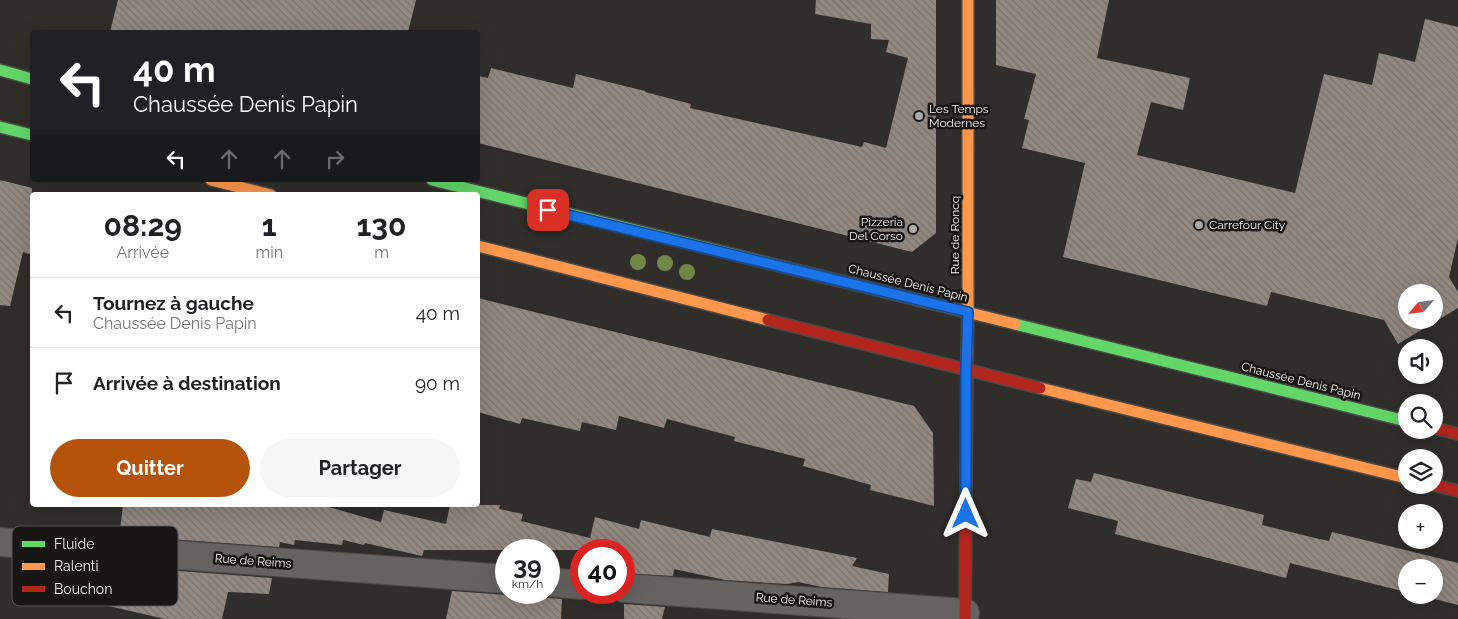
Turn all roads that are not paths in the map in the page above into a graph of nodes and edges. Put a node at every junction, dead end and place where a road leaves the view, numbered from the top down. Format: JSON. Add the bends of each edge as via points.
{"nodes":[{"id":1,"x":968,"y":0,"type":"edge"},
{"id":2,"x":0,"y":70,"type":"edge"},
{"id":3,"x":30,"y":78,"type":"edge"},
{"id":4,"x":0,"y":127,"type":"edge"},
{"id":5,"x":30,"y":134,"type":"edge"},
{"id":6,"x":219,"y":182,"type":"edge"},
{"id":7,"x":440,"y":182,"type":"edge"},
{"id":8,"x":260,"y":192,"type":"edge"},
{"id":9,"x":479,"y":192,"type":"edge"},
{"id":10,"x":480,"y":192,"type":"edge"},
{"id":11,"x":480,"y":247,"type":"edge"},
{"id":12,"x":968,"y":312,"type":"junction"},
{"id":13,"x":966,"y":370,"type":"junction"},
{"id":14,"x":1398,"y":419,"type":"edge"},
{"id":15,"x":1443,"y":430,"type":"edge"},
{"id":16,"x":1458,"y":434,"type":"edge"},
{"id":17,"x":1398,"y":476,"type":"edge"},
{"id":18,"x":1443,"y":486,"type":"edge"},
{"id":19,"x":1458,"y":490,"type":"edge"},
{"id":20,"x":178,"y":555,"type":"edge"},
{"id":21,"x":495,"y":578,"type":"edge"},
{"id":22,"x":635,"y":589,"type":"edge"},
{"id":23,"x":965,"y":616,"type":"edge"}],
"edges":[{"from":1,"to":12,"type":"main road","name":"Rue de Roncq"},
{"from":2,"to":3,"type":"main road"},
{"from":4,"to":5,"type":"main road"},
{"from":6,"to":8,"type":"main road"},
{"from":7,"to":9,"type":"main road","name":"Chaussée Denis Papin"},
{"from":10,"to":12,"type":"main road","name":"Chaussée Denis Papin"},
{"from":11,"to":13,"type":"main road"},
{"from":12,"to":13,"type":"main road","name":"Rue de Roncq"},
{"from":12,"to":14,"type":"main road","name":"Chaussée Denis Papin"},
{"from":13,"to":17,"type":"main road"},
{"from":13,"to":23,"type":"main road","name":"Rue de Roncq"},
{"from":15,"to":16,"type":"main road"},
{"from":18,"to":19,"type":"main road"},
{"from":20,"to":21,"type":"street","name":"Rue de Reims"},
{"from":22,"to":23,"type":"street","name":"Rue de Reims"}]}
